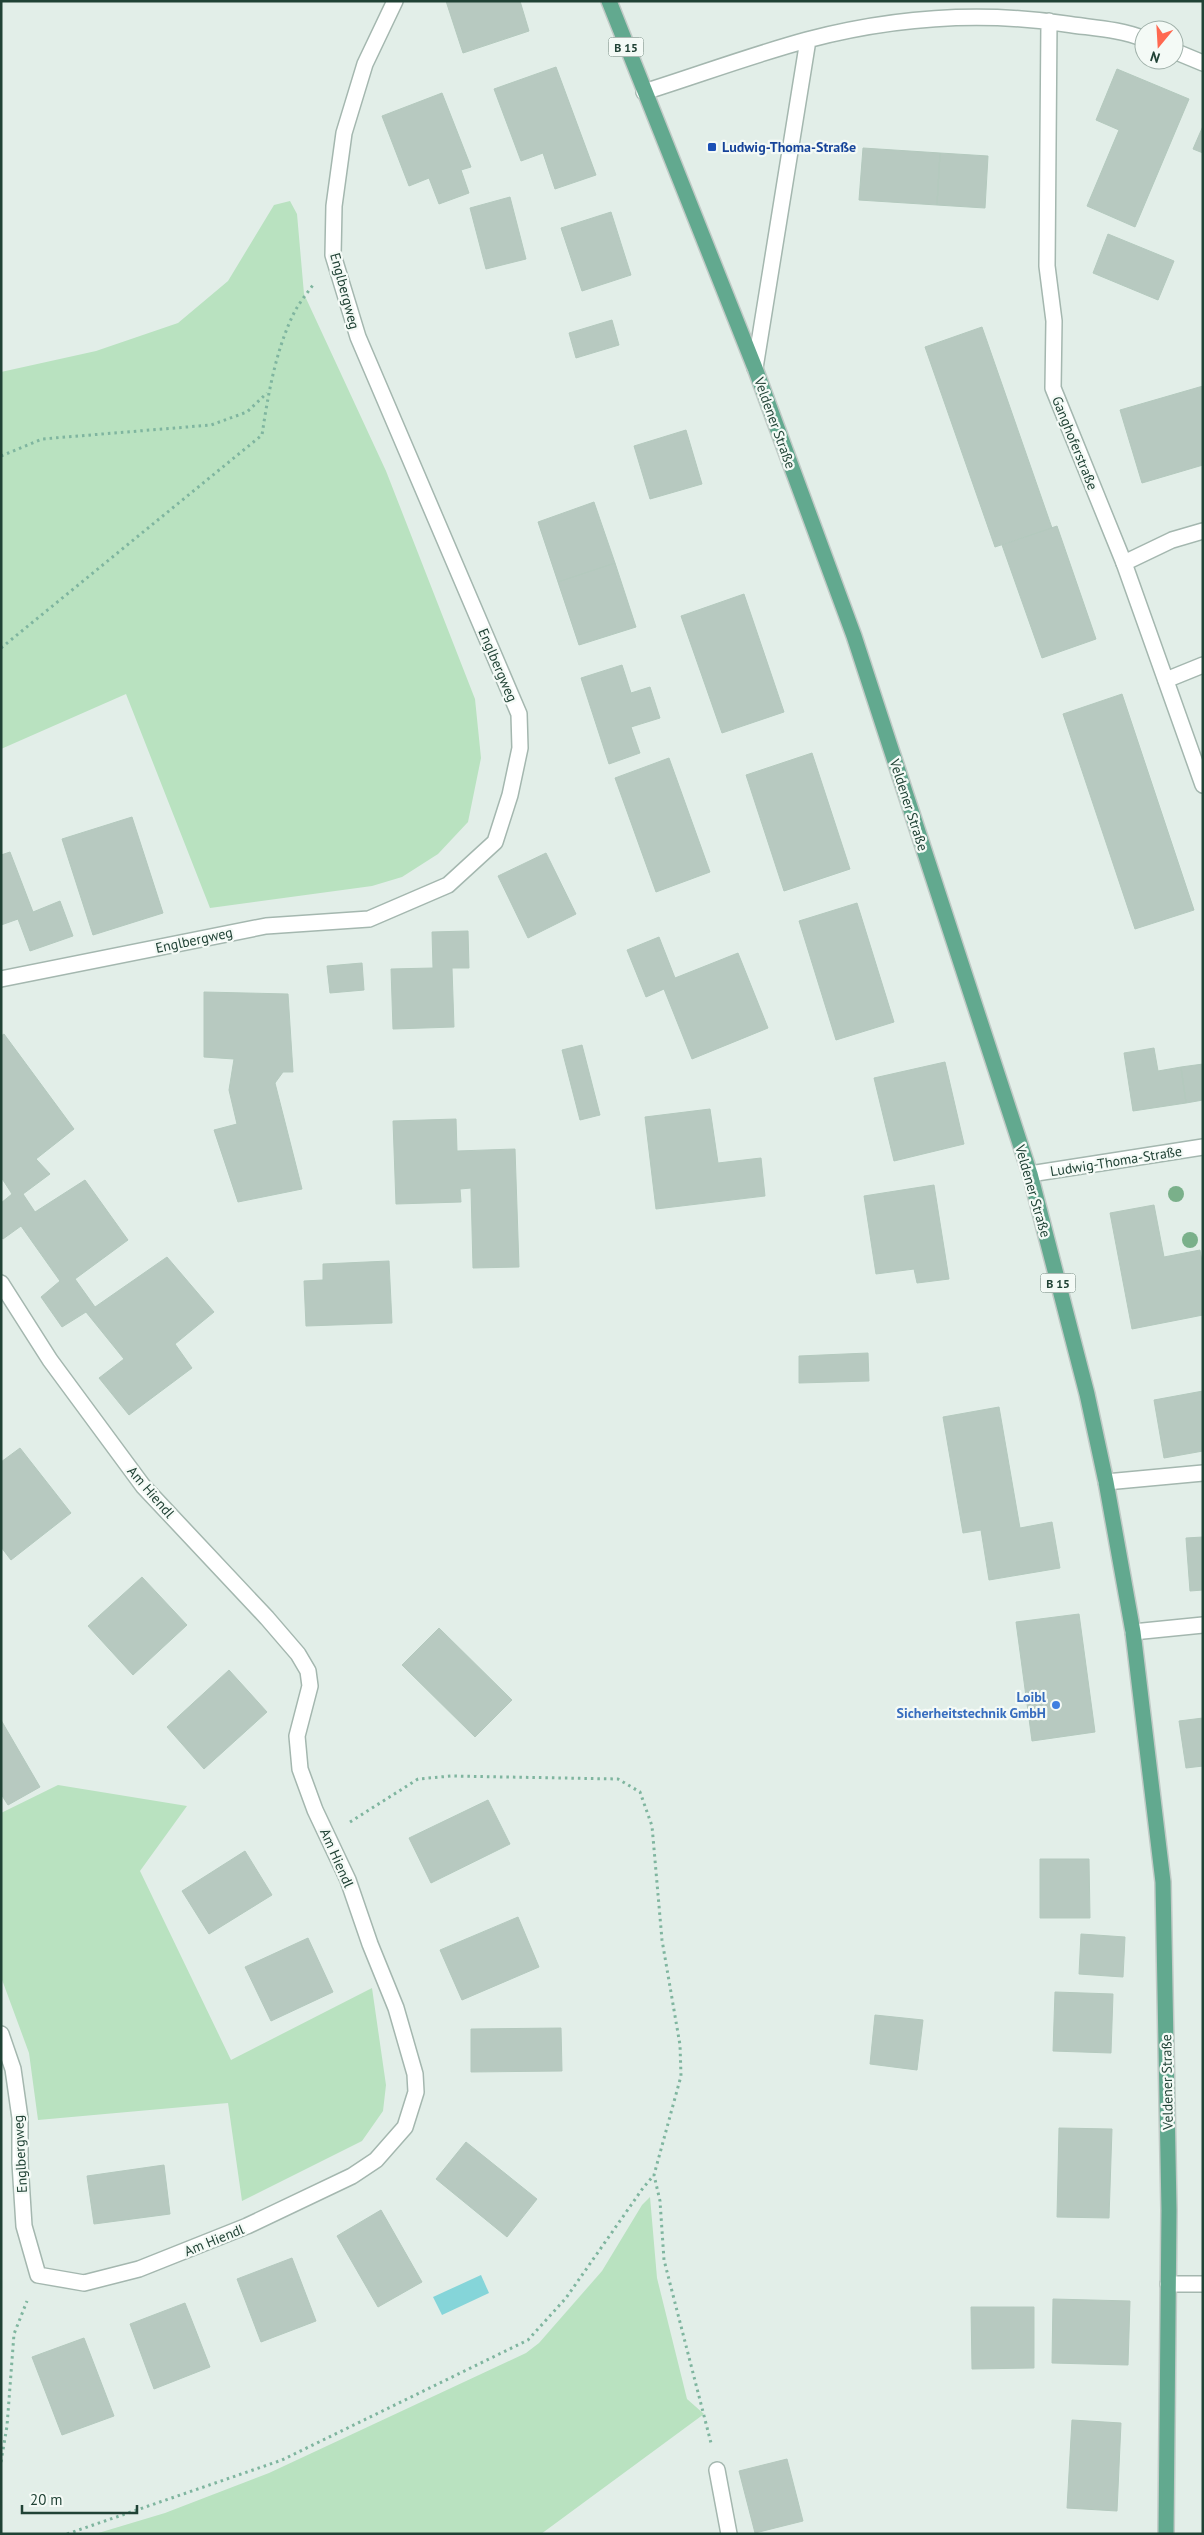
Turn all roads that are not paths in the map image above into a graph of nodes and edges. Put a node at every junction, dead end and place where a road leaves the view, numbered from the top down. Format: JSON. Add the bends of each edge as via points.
{"nodes":[{"id":1,"x":395,"y":1,"type":"edge"},
{"id":2,"x":609,"y":1,"type":"edge"},
{"id":3,"x":1049,"y":21,"type":"junction"},
{"id":4,"x":1134,"y":35,"type":"edge"},
{"id":5,"x":808,"y":40,"type":"junction"},
{"id":6,"x":1184,"y":56,"type":"edge"},
{"id":7,"x":1203,"y":63,"type":"edge"},
{"id":8,"x":644,"y":92,"type":"junction"},
{"id":9,"x":755,"y":368,"type":"junction"},
{"id":10,"x":1203,"y":530,"type":"edge"},
{"id":11,"x":1124,"y":563,"type":"junction"},
{"id":12,"x":1203,"y":665,"type":"edge"},
{"id":13,"x":1166,"y":680,"type":"junction"},
{"id":14,"x":1203,"y":785,"type":"edge"},
{"id":15,"x":1,"y":980,"type":"edge"},
{"id":16,"x":1203,"y":1147,"type":"edge"},
{"id":17,"x":1030,"y":1174,"type":"junction"},
{"id":18,"x":1,"y":1282,"type":"edge"},
{"id":19,"x":1203,"y":1473,"type":"edge"},
{"id":20,"x":1106,"y":1482,"type":"junction"},
{"id":21,"x":1203,"y":1625,"type":"edge"},
{"id":22,"x":1132,"y":1632,"type":"junction"},
{"id":23,"x":1,"y":2034,"type":"edge"},
{"id":24,"x":38,"y":2274,"type":"joint"},
{"id":25,"x":1168,"y":2284,"type":"junction"},
{"id":26,"x":1203,"y":2284,"type":"edge"},
{"id":27,"x":717,"y":2470,"type":"road end"},
{"id":28,"x":729,"y":2534,"type":"edge"},
{"id":29,"x":1166,"y":2534,"type":"edge"}],
"edges":[{"from":1,"to":15,"type":"street","name":"Englbergweg","via":[[365,64],[344,133],[334,206],[333,255],[358,337],[519,714],[520,748],[495,842],[448,885],[369,919],[266,926]]},
{"from":2,"to":8,"type":"main road","name":"Veldener Straße","number":"B 15"},
{"from":3,"to":4,"type":"street"},
{"from":3,"to":5,"type":"street","via":[[982,16],[906,21]]},
{"from":3,"to":11,"type":"street","name":"Ganghoferstraße","via":[[1047,266],[1054,321],[1053,388]]},
{"from":5,"to":8,"type":"street"},
{"from":5,"to":9,"type":"street"},
{"from":6,"to":7,"type":"street"},
{"from":8,"to":9,"type":"main road","name":"Veldener Straße","number":"B 15"},
{"from":9,"to":17,"type":"main road","name":"Veldener Straße","number":"B 15","via":[[854,636]]},
{"from":10,"to":11,"type":"street","via":[[1172,540]]},
{"from":11,"to":13,"type":"street","name":"Ganghoferstraße"},
{"from":12,"to":13,"type":"street"},
{"from":13,"to":14,"type":"street","name":"Ganghoferstraße"},
{"from":16,"to":17,"type":"street","name":"Ludwig-Thoma-Straße"},
{"from":17,"to":20,"type":"main road","name":"Veldener Straße","number":"B 15","via":[[1087,1394]]},
{"from":18,"to":24,"type":"street","name":"Am Hiendl","via":[[50,1360],[143,1486],[298,1654],[308,1671],[310,1686],[297,1736],[300,1769],[348,1880],[396,2008],[415,2074],[416,2092],[405,2127],[376,2160],[352,2176],[247,2226],[139,2269],[84,2283]]},
{"from":19,"to":20,"type":"street"},
{"from":20,"to":22,"type":"main road","name":"Veldener Straße","number":"B 15"},
{"from":21,"to":22,"type":"street"},
{"from":22,"to":25,"type":"main road","name":"Veldener Straße","number":"B 15","via":[[1163,1882],[1169,2144]]},
{"from":23,"to":24,"type":"street","name":"Englbergweg","via":[[13,2069],[20,2118],[24,2226]]},
{"from":25,"to":26,"type":"street"},
{"from":25,"to":29,"type":"main road","name":"Veldener Straße","number":"B 15"},
{"from":27,"to":28,"type":"street"}]}
